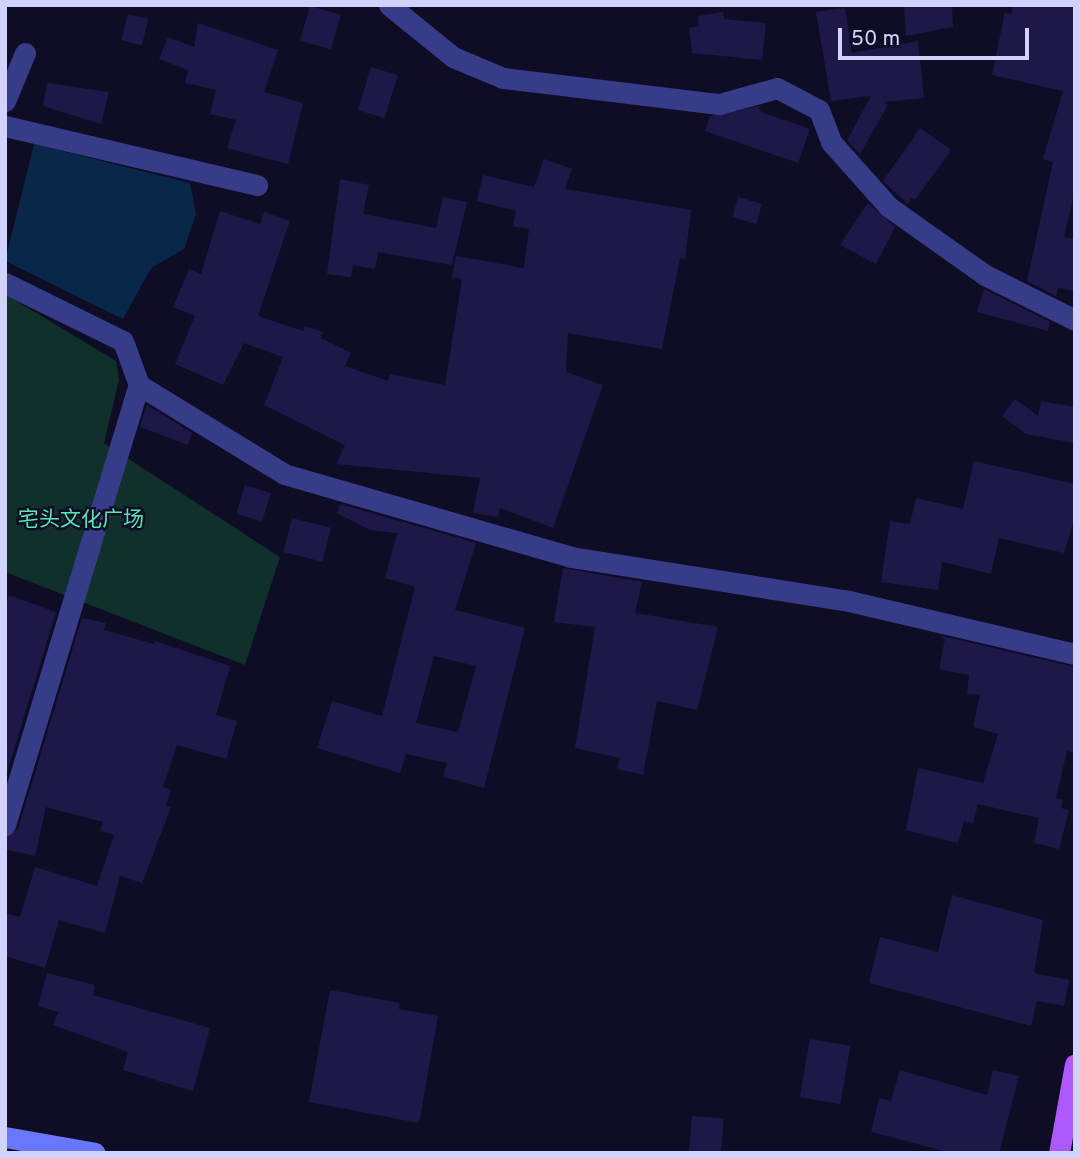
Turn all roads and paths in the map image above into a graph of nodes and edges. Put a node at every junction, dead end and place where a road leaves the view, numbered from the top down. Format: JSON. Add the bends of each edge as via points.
{"nodes":[{"id":1,"x":389,"y":5,"type":"edge"},
{"id":2,"x":25,"y":52,"type":"dead end"},
{"id":3,"x":5,"y":102,"type":"edge"},
{"id":4,"x":5,"y":125,"type":"edge"},
{"id":5,"x":257,"y":185,"type":"dead end"},
{"id":6,"x":5,"y":283,"type":"edge"},
{"id":7,"x":1075,"y":320,"type":"edge"},
{"id":8,"x":139,"y":385,"type":"junction"},
{"id":9,"x":1075,"y":654,"type":"edge"},
{"id":10,"x":5,"y":825,"type":"edge"},
{"id":11,"x":1075,"y":1064,"type":"edge"},
{"id":12,"x":5,"y":1137,"type":"edge"},
{"id":13,"x":95,"y":1153,"type":"edge"},
{"id":14,"x":1059,"y":1153,"type":"edge"}],
"edges":[{"from":1,"to":7,"type":"street","via":[[453,57],[503,78],[719,104],[778,88],[819,110],[831,142],[889,207],[985,275]]},
{"from":2,"to":3,"type":"street"},
{"from":4,"to":5,"type":"street"},
{"from":6,"to":8,"type":"street","via":[[123,341]]},
{"from":8,"to":9,"type":"street","via":[[285,474],[346,495],[571,557],[849,601]]},
{"from":8,"to":10,"type":"street"},
{"from":11,"to":14,"type":"main road"},
{"from":12,"to":13,"type":"street"}]}
